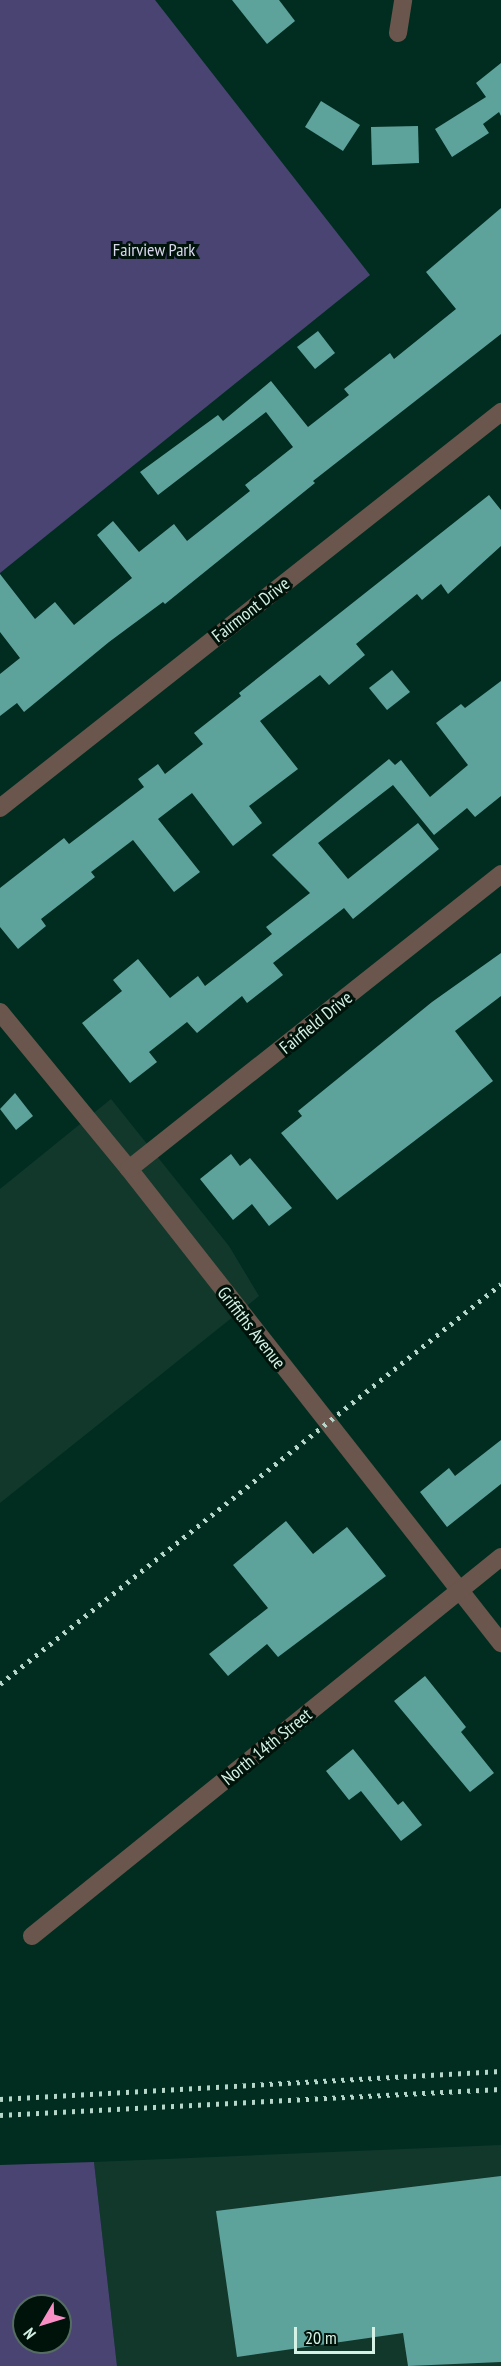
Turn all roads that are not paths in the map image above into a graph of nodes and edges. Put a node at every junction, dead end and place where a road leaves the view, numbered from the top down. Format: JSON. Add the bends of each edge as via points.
{"nodes":[{"id":1,"x":403,"y":0,"type":"edge"},
{"id":2,"x":398,"y":33,"type":"dead end"},
{"id":3,"x":501,"y":412,"type":"edge"},
{"id":4,"x":0,"y":808,"type":"edge"},
{"id":5,"x":501,"y":874,"type":"edge"},
{"id":6,"x":0,"y":1012,"type":"edge"},
{"id":7,"x":129,"y":1169,"type":"junction"},
{"id":8,"x":501,"y":1557,"type":"edge"},
{"id":9,"x":459,"y":1591,"type":"junction"},
{"id":10,"x":501,"y":1643,"type":"edge"},
{"id":11,"x":32,"y":1936,"type":"dead end"}],
"edges":[{"from":1,"to":2,"type":"street"},
{"from":3,"to":4,"type":"street","name":"Fairmont Drive"},
{"from":5,"to":7,"type":"street","name":"Fairfield Drive"},
{"from":6,"to":7,"type":"street","name":"Griffiths Avenue"},
{"from":7,"to":9,"type":"street","name":"Griffiths Avenue"},
{"from":8,"to":9,"type":"street","name":"North 14th Street"},
{"from":9,"to":10,"type":"street","name":"Griffiths Avenue"},
{"from":9,"to":11,"type":"street","name":"North 14th Street"}]}
